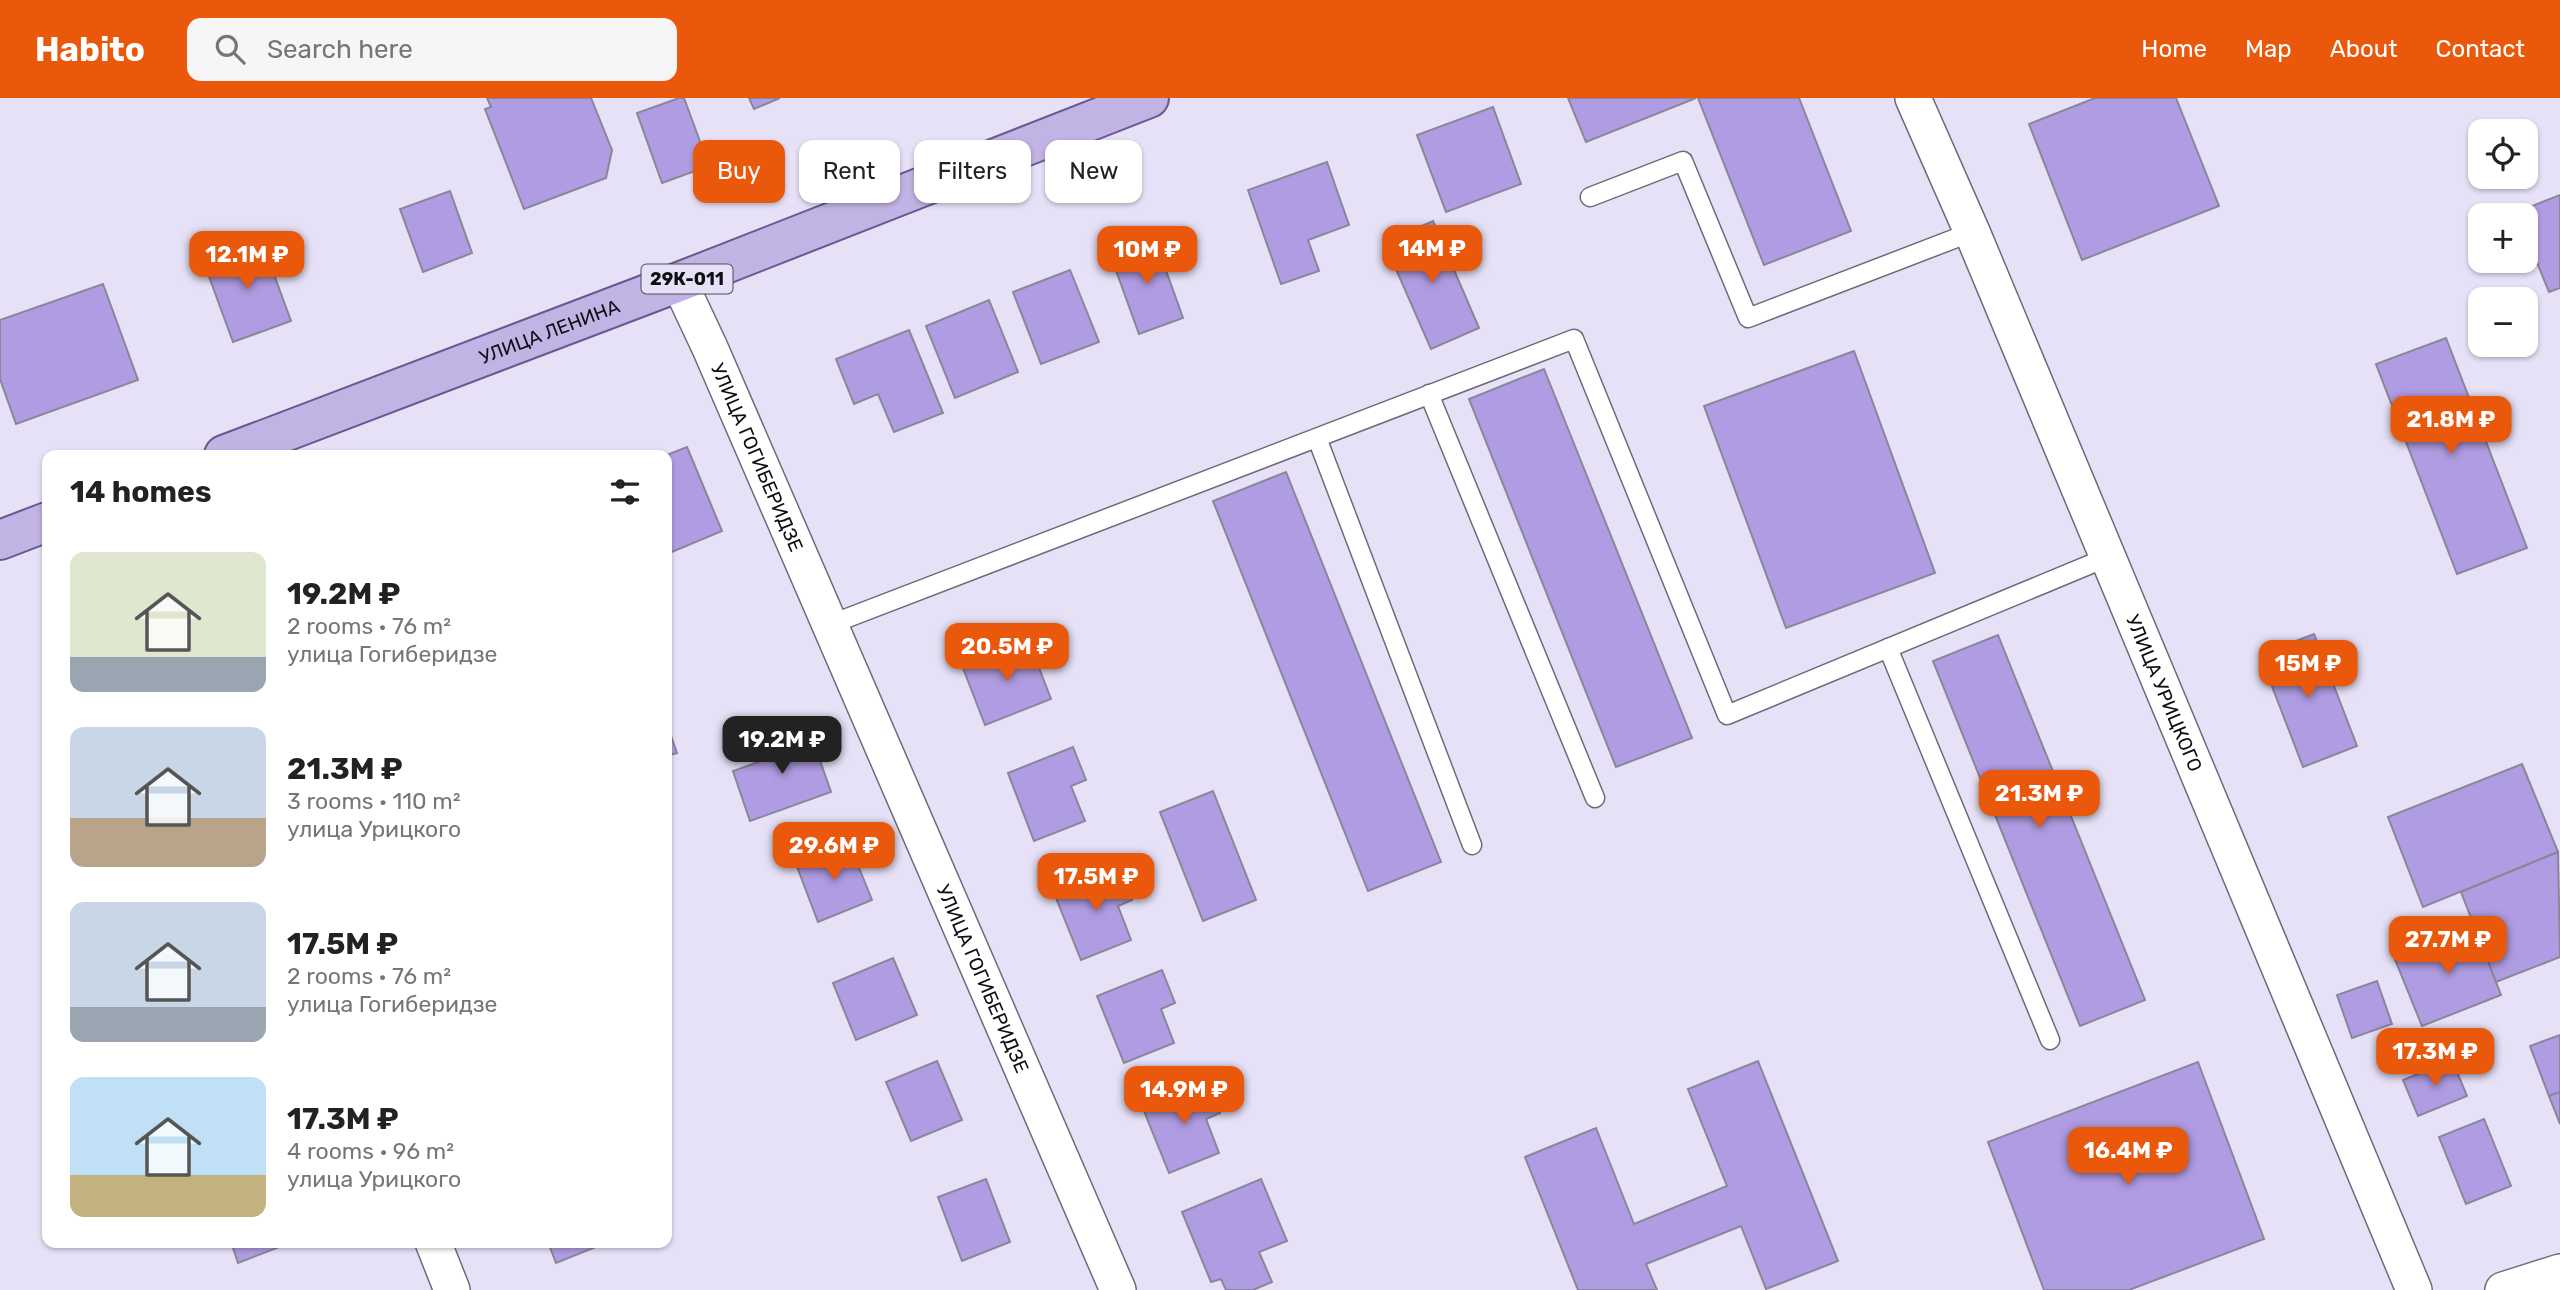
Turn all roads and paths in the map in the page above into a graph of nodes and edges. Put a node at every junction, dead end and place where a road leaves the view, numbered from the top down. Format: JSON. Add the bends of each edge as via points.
{"nodes":[{"id":1,"x":1149,"y":98,"type":"edge"},
{"id":2,"x":1913,"y":98,"type":"edge"},
{"id":3,"x":1590,"y":198,"type":"dead end"},
{"id":4,"x":1972,"y":232,"type":"junction"},
{"id":5,"x":679,"y":282,"type":"junction"},
{"id":6,"x":1429,"y":394,"type":"junction"},
{"id":7,"x":1318,"y":438,"type":"junction"},
{"id":8,"x":236,"y":450,"type":"edge"},
{"id":9,"x":42,"y":524,"type":"edge"},
{"id":10,"x":0,"y":540,"type":"edge"},
{"id":11,"x":2108,"y":557,"type":"junction"},
{"id":12,"x":829,"y":625,"type":"junction"},
{"id":13,"x":1888,"y":648,"type":"junction"},
{"id":14,"x":1595,"y":799,"type":"dead end"},
{"id":15,"x":1472,"y":845,"type":"dead end"},
{"id":16,"x":2050,"y":1040,"type":"dead end"},
{"id":17,"x":435,"y":1248,"type":"edge"},
{"id":18,"x":2560,"y":1272,"type":"edge"},
{"id":19,"x":452,"y":1290,"type":"edge"},
{"id":20,"x":1118,"y":1290,"type":"edge"},
{"id":21,"x":2414,"y":1290,"type":"edge"},
{"id":22,"x":2503,"y":1290,"type":"edge"}],
"edges":[{"from":1,"to":5,"type":"main road","name":"УЛИЦА ЛЕНИНА","number":"29К-011"},
{"from":2,"to":4,"type":"street","name":"УЛИЦА УРИЦКОГО"},
{"from":3,"to":4,"type":"lane","via":[[1683,161],[1748,318]]},
{"from":4,"to":11,"type":"street","name":"УЛИЦА УРИЦКОГО"},
{"from":5,"to":8,"type":"main road","name":"УЛИЦА ЛЕНИНА","number":"29К-011"},
{"from":5,"to":12,"type":"street","name":"УЛИЦА ГОГИБЕРИДЗЕ"},
{"from":6,"to":7,"type":"lane"},
{"from":6,"to":13,"type":"lane","via":[[1574,339],[1727,715]]},
{"from":6,"to":14,"type":"lane"},
{"from":7,"to":12,"type":"lane"},
{"from":7,"to":15,"type":"lane"},
{"from":9,"to":10,"type":"main road"},
{"from":11,"to":13,"type":"lane"},
{"from":11,"to":21,"type":"street","name":"УЛИЦА УРИЦКОГО"},
{"from":12,"to":20,"type":"street","name":"УЛИЦА ГОГИБЕРИДЗЕ"},
{"from":13,"to":16,"type":"lane"},
{"from":17,"to":19,"type":"street"},
{"from":18,"to":22,"type":"street"}]}
